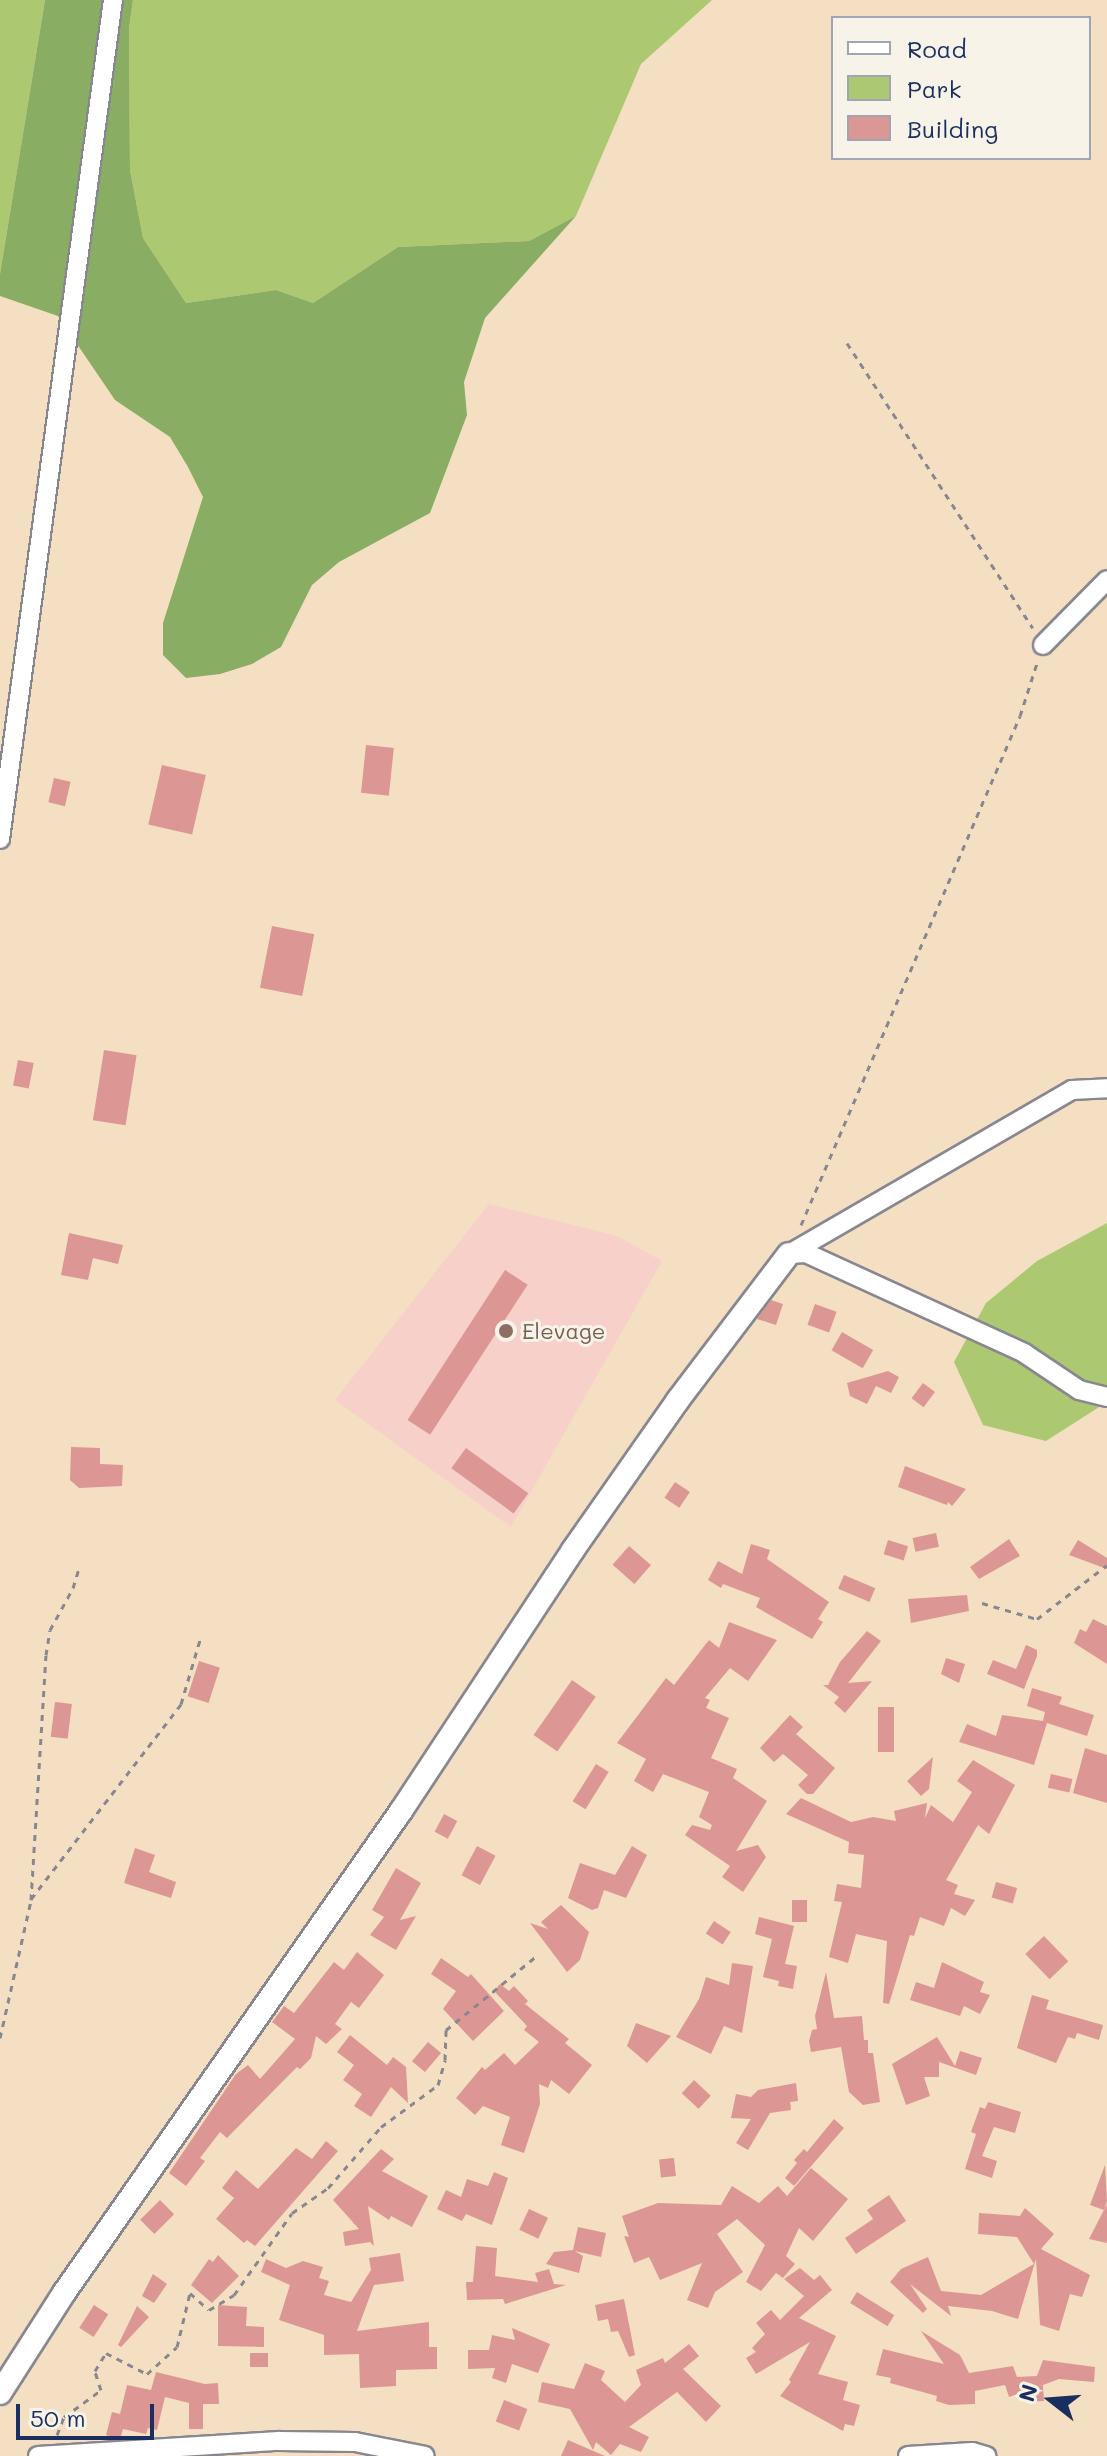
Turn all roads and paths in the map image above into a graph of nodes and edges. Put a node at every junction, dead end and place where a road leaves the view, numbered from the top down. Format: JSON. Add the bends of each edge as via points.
{"nodes":[{"id":1,"x":113,"y":0,"type":"edge"},
{"id":2,"x":847,"y":343,"type":"dead end"},
{"id":3,"x":1107,"y":580,"type":"edge"},
{"id":4,"x":1043,"y":645,"type":"junction"},
{"id":5,"x":0,"y":839,"type":"edge"},
{"id":6,"x":1107,"y":1088,"type":"edge"},
{"id":7,"x":789,"y":1254,"type":"junction"},
{"id":8,"x":1107,"y":1397,"type":"edge"},
{"id":9,"x":1107,"y":1565,"type":"edge"},
{"id":10,"x":79,"y":1568,"type":"dead end"},
{"id":11,"x":982,"y":1603,"type":"dead end"},
{"id":12,"x":200,"y":1640,"type":"dead end"},
{"id":13,"x":31,"y":1900,"type":"junction"},
{"id":14,"x":539,"y":1954,"type":"dead end"},
{"id":15,"x":0,"y":2038,"type":"edge"},
{"id":16,"x":0,"y":2393,"type":"edge"},
{"id":17,"x":44,"y":2455,"type":"edge"},
{"id":18,"x":425,"y":2456,"type":"edge"},
{"id":19,"x":908,"y":2456,"type":"edge"},
{"id":20,"x":986,"y":2456,"type":"edge"}],
"edges":[{"from":1,"to":5,"type":"street"},
{"from":2,"to":4,"type":"path"},
{"from":3,"to":4,"type":"street"},
{"from":4,"to":7,"type":"path","via":[[1020,716]]},
{"from":6,"to":7,"type":"street","via":[[1072,1090]]},
{"from":7,"to":8,"type":"street","via":[[806,1253],[1024,1353],[1079,1390]]},
{"from":7,"to":16,"type":"street","via":[[573,1550],[401,1811],[64,2293]]},
{"from":9,"to":11,"type":"path","via":[[1037,1619]]},
{"from":10,"to":13,"type":"path","via":[[50,1630],[46,1655]]},
{"from":12,"to":13,"type":"path","via":[[181,1704]]},
{"from":13,"to":15,"type":"path"},
{"from":14,"to":17,"type":"path","via":[[446,2030],[438,2085],[381,2127],[328,2188],[292,2213],[234,2295],[209,2310],[190,2293],[177,2347],[147,2374],[106,2353],[95,2371],[101,2390],[64,2417]]},
{"from":17,"to":18,"type":"street","via":[[279,2441],[355,2442]]},
{"from":19,"to":20,"type":"street"}]}
